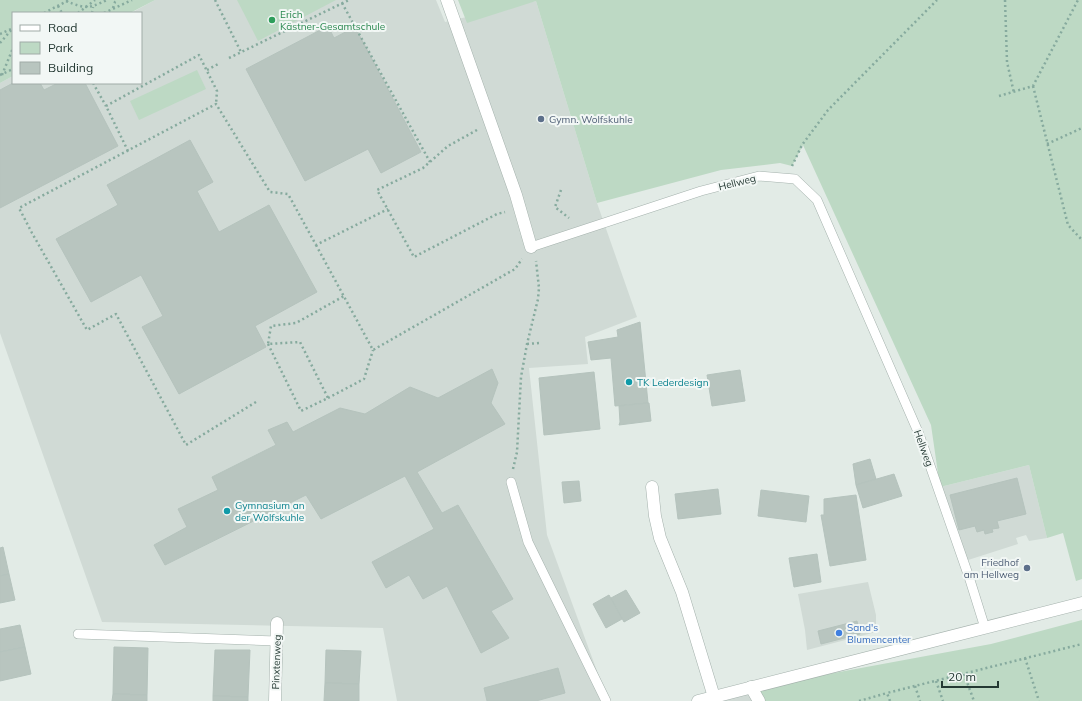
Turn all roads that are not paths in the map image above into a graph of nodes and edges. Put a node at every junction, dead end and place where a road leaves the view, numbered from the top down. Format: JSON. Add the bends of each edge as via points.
{"nodes":[{"id":1,"x":447,"y":0,"type":"edge"},
{"id":2,"x":531,"y":247,"type":"joint"},
{"id":3,"x":511,"y":482,"type":"road end"},
{"id":4,"x":652,"y":487,"type":"dead end"},
{"id":5,"x":1082,"y":603,"type":"edge"},
{"id":6,"x":277,"y":623,"type":"dead end"},
{"id":7,"x":984,"y":628,"type":"junction"},
{"id":8,"x":78,"y":634,"type":"dead end"},
{"id":9,"x":277,"y":641,"type":"junction"},
{"id":10,"x":751,"y":687,"type":"junction"},
{"id":11,"x":714,"y":697,"type":"junction"},
{"id":12,"x":274,"y":701,"type":"edge"},
{"id":13,"x":606,"y":701,"type":"edge"},
{"id":14,"x":698,"y":701,"type":"edge"},
{"id":15,"x":759,"y":701,"type":"edge"}],
"edges":[{"from":1,"to":2,"type":"street"},
{"from":2,"to":7,"type":"lane","name":"Hellweg","via":[[701,191],[760,176],[795,179],[817,200],[919,434]]},
{"from":3,"to":13,"type":"lane","via":[[528,542]]},
{"from":4,"to":11,"type":"street","via":[[660,538],[681,588]]},
{"from":5,"to":7,"type":"street"},
{"from":6,"to":9,"type":"street","name":"Pinxtenweg"},
{"from":7,"to":10,"type":"street"},
{"from":8,"to":9,"type":"lane"},
{"from":9,"to":12,"type":"street","name":"Pinxtenweg"},
{"from":10,"to":11,"type":"street"},
{"from":10,"to":15,"type":"street"},
{"from":11,"to":14,"type":"street"}]}
